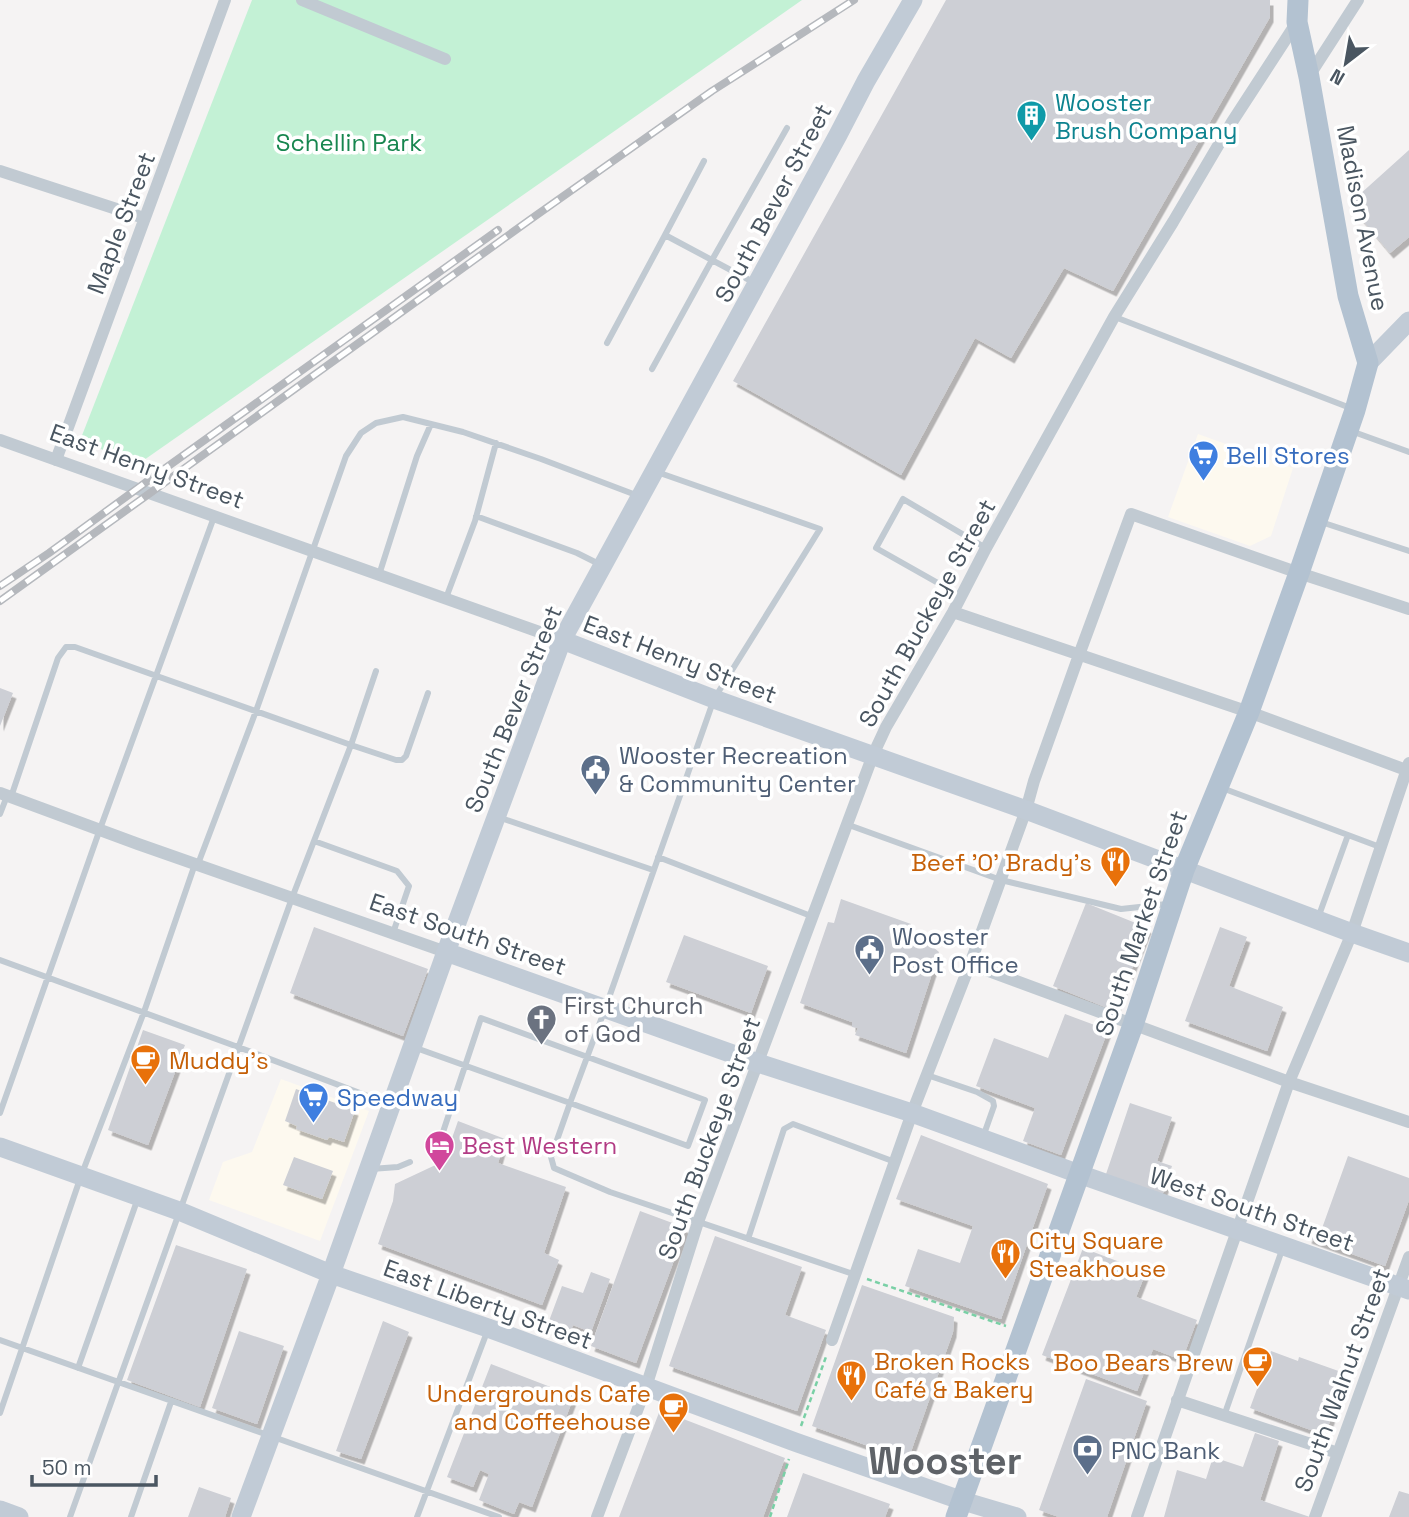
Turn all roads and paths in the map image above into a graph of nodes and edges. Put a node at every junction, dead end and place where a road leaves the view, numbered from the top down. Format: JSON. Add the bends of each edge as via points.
{"nodes":[{"id":1,"x":225,"y":0,"type":"edge"},
{"id":2,"x":302,"y":0,"type":"edge"},
{"id":3,"x":913,"y":0,"type":"edge"},
{"id":4,"x":923,"y":0,"type":"edge"},
{"id":5,"x":1298,"y":0,"type":"edge"},
{"id":6,"x":1358,"y":0,"type":"edge"},
{"id":7,"x":1297,"y":22,"type":"junction"},
{"id":8,"x":445,"y":60,"type":"dead end"},
{"id":9,"x":1309,"y":77,"type":"junction"},
{"id":10,"x":866,"y":81,"type":"junction"},
{"id":11,"x":787,"y":128,"type":"dead end"},
{"id":12,"x":704,"y":161,"type":"dead end"},
{"id":13,"x":0,"y":171,"type":"edge"},
{"id":14,"x":144,"y":218,"type":"junction"},
{"id":15,"x":665,"y":235,"type":"junction"},
{"id":16,"x":712,"y":260,"type":"junction"},
{"id":17,"x":757,"y":284,"type":"junction"},
{"id":18,"x":1114,"y":317,"type":"junction"},
{"id":19,"x":1409,"y":321,"type":"edge"},
{"id":20,"x":607,"y":343,"type":"dead end"},
{"id":21,"x":1368,"y":363,"type":"junction"},
{"id":22,"x":652,"y":369,"type":"dead end"},
{"id":23,"x":1351,"y":420,"type":"junction"},
{"id":24,"x":431,"y":424,"type":"junction"},
{"id":25,"x":0,"y":440,"type":"edge"},
{"id":26,"x":496,"y":443,"type":"junction"},
{"id":27,"x":1409,"y":452,"type":"edge"},
{"id":28,"x":56,"y":460,"type":"junction"},
{"id":29,"x":655,"y":472,"type":"junction"},
{"id":30,"x":641,"y":497,"type":"junction"},
{"id":31,"x":476,"y":516,"type":"junction"},
{"id":32,"x":214,"y":517,"type":"junction"},
{"id":33,"x":1317,"y":520,"type":"junction"},
{"id":34,"x":986,"y":548,"type":"junction"},
{"id":35,"x":1409,"y":551,"type":"edge"},
{"id":36,"x":313,"y":552,"type":"junction"},
{"id":37,"x":603,"y":566,"type":"junction"},
{"id":38,"x":1299,"y":573,"type":"junction"},
{"id":39,"x":379,"y":575,"type":"junction"},
{"id":40,"x":961,"y":596,"type":"junction"},
{"id":41,"x":446,"y":599,"type":"junction"},
{"id":42,"x":1409,"y":609,"type":"edge"},
{"id":43,"x":953,"y":612,"type":"junction"},
{"id":44,"x":562,"y":640,"type":"junction"},
{"id":45,"x":1079,"y":655,"type":"junction"},
{"id":46,"x":376,"y":671,"type":"dead end"},
{"id":47,"x":156,"y":675,"type":"junction"},
{"id":48,"x":428,"y":693,"type":"dead end"},
{"id":49,"x":714,"y":699,"type":"junction"},
{"id":50,"x":256,"y":711,"type":"junction"},
{"id":51,"x":1249,"y":712,"type":"junction"},
{"id":52,"x":351,"y":745,"type":"junction"},
{"id":53,"x":873,"y":755,"type":"junction"},
{"id":54,"x":1408,"y":768,"type":"edge"},
{"id":55,"x":1218,"y":787,"type":"junction"},
{"id":56,"x":6,"y":795,"type":"edge"},
{"id":57,"x":1026,"y":810,"type":"junction"},
{"id":58,"x":0,"y":814,"type":"edge"},
{"id":59,"x":496,"y":816,"type":"junction"},
{"id":60,"x":846,"y":824,"type":"junction"},
{"id":61,"x":100,"y":829,"type":"junction"},
{"id":62,"x":1348,"y":835,"type":"junction"},
{"id":63,"x":314,"y":841,"type":"junction"},
{"id":64,"x":1381,"y":847,"type":"junction"},
{"id":65,"x":658,"y":857,"type":"junction"},
{"id":66,"x":197,"y":864,"type":"junction"},
{"id":67,"x":653,"y":870,"type":"junction"},
{"id":68,"x":1185,"y":870,"type":"junction"},
{"id":69,"x":1001,"y":880,"type":"junction"},
{"id":70,"x":292,"y":898,"type":"junction"},
{"id":71,"x":1173,"y":904,"type":"junction"},
{"id":72,"x":811,"y":916,"type":"junction"},
{"id":73,"x":1317,"y":920,"type":"junction"},
{"id":74,"x":393,"y":933,"type":"junction"},
{"id":75,"x":1352,"y":933,"type":"junction"},
{"id":76,"x":446,"y":952,"type":"junction"},
{"id":77,"x":1409,"y":953,"type":"edge"},
{"id":78,"x":0,"y":960,"type":"edge"},
{"id":79,"x":970,"y":964,"type":"junction"},
{"id":80,"x":47,"y":977,"type":"junction"},
{"id":81,"x":605,"y":1009,"type":"junction"},
{"id":82,"x":144,"y":1012,"type":"junction"},
{"id":83,"x":1133,"y":1024,"type":"junction"},
{"id":84,"x":239,"y":1047,"type":"junction"},
{"id":85,"x":412,"y":1047,"type":"junction"},
{"id":86,"x":588,"y":1056,"type":"junction"},
{"id":87,"x":758,"y":1063,"type":"junction"},
{"id":88,"x":464,"y":1066,"type":"junction"},
{"id":89,"x":927,"y":1075,"type":"junction"},
{"id":90,"x":1289,"y":1082,"type":"junction"},
{"id":91,"x":570,"y":1103,"type":"junction"},
{"id":92,"x":392,"y":1105,"type":"junction"},
{"id":93,"x":0,"y":1113,"type":"edge"},
{"id":94,"x":912,"y":1113,"type":"junction"},
{"id":95,"x":1409,"y":1122,"type":"edge"},
{"id":96,"x":982,"y":1139,"type":"junction"},
{"id":97,"x":0,"y":1147,"type":"edge"},
{"id":98,"x":438,"y":1147,"type":"dead end"},
{"id":99,"x":895,"y":1162,"type":"junction"},
{"id":100,"x":410,"y":1163,"type":"dead end"},
{"id":101,"x":369,"y":1169,"type":"junction"},
{"id":102,"x":1079,"y":1174,"type":"junction"},
{"id":103,"x":81,"y":1176,"type":"junction"},
{"id":104,"x":139,"y":1196,"type":"junction"},
{"id":105,"x":179,"y":1211,"type":"junction"},
{"id":106,"x":698,"y":1222,"type":"junction"},
{"id":107,"x":1237,"y":1229,"type":"junction"},
{"id":108,"x":748,"y":1239,"type":"junction"},
{"id":109,"x":1283,"y":1245,"type":"junction"},
{"id":110,"x":1409,"y":1257,"type":"edge"},
{"id":111,"x":331,"y":1274,"type":"junction"},
{"id":112,"x":856,"y":1275,"type":"junction"},
{"id":113,"x":1403,"y":1288,"type":"edge"},
{"id":114,"x":488,"y":1328,"type":"junction"},
{"id":115,"x":1023,"y":1332,"type":"junction"},
{"id":116,"x":0,"y":1340,"type":"edge"},
{"id":117,"x":832,"y":1340,"type":"joint"},
{"id":118,"x":23,"y":1348,"type":"junction"},
{"id":119,"x":78,"y":1368,"type":"junction"},
{"id":120,"x":118,"y":1382,"type":"junction"},
{"id":121,"x":646,"y":1387,"type":"junction"},
{"id":122,"x":1177,"y":1400,"type":"junction"},
{"id":123,"x":171,"y":1402,"type":"junction"},
{"id":124,"x":0,"y":1413,"type":"edge"},
{"id":125,"x":1224,"y":1416,"type":"junction"},
{"id":126,"x":271,"y":1436,"type":"junction"},
{"id":127,"x":795,"y":1442,"type":"junction"},
{"id":128,"x":1338,"y":1453,"type":"junction"},
{"id":129,"x":427,"y":1491,"type":"junction"},
{"id":130,"x":960,"y":1509,"type":"edge"},
{"id":131,"x":0,"y":1510,"type":"edge"},
{"id":132,"x":19,"y":1517,"type":"edge"},
{"id":133,"x":70,"y":1517,"type":"edge"},
{"id":134,"x":131,"y":1517,"type":"edge"},
{"id":135,"x":241,"y":1517,"type":"edge"},
{"id":136,"x":417,"y":1517,"type":"edge"},
{"id":137,"x":499,"y":1517,"type":"edge"},
{"id":138,"x":597,"y":1517,"type":"edge"},
{"id":139,"x":769,"y":1517,"type":"edge"},
{"id":140,"x":1017,"y":1517,"type":"edge"},
{"id":141,"x":1136,"y":1517,"type":"edge"},
{"id":142,"x":1315,"y":1517,"type":"edge"}],
"edges":[{"from":1,"to":14,"type":"street","name":"Maple Street"},
{"from":2,"to":8,"type":"street"},
{"from":3,"to":10,"type":"main road","name":"South Bever Street"},
{"from":4,"to":10,"type":"main road","name":"South Bever Street"},
{"from":5,"to":7,"type":"main road","name":"Madison Avenue"},
{"from":6,"to":9,"type":"street"},
{"from":7,"to":9,"type":"main road","name":"Madison Avenue"},
{"from":7,"to":18,"type":"street","name":"South Buckeye Street"},
{"from":9,"to":21,"type":"main road","name":"Madison Avenue","via":[[1348,296]]},
{"from":10,"to":17,"type":"main road","name":"South Bever Street"},
{"from":11,"to":16,"type":"lane"},
{"from":12,"to":15,"type":"lane"},
{"from":13,"to":14,"type":"street"},
{"from":14,"to":28,"type":"street","name":"Maple Street"},
{"from":15,"to":16,"type":"lane"},
{"from":15,"to":20,"type":"lane"},
{"from":16,"to":17,"type":"lane"},
{"from":16,"to":22,"type":"lane"},
{"from":17,"to":29,"type":"main road","name":"South Bever Street"},
{"from":18,"to":23,"type":"lane"},
{"from":18,"to":34,"type":"street","name":"South Buckeye Street"},
{"from":19,"to":21,"type":"main road"},
{"from":21,"to":23,"type":"main road","name":"South Market Street"},
{"from":23,"to":27,"type":"lane"},
{"from":23,"to":33,"type":"main road","name":"South Market Street"},
{"from":24,"to":26,"type":"lane"},
{"from":24,"to":36,"type":"lane","via":[[403,417],[376,423],[361,433],[346,456]]},
{"from":24,"to":39,"type":"lane"},
{"from":25,"to":28,"type":"street","name":"East Henry Street"},
{"from":26,"to":30,"type":"lane"},
{"from":26,"to":31,"type":"lane"},
{"from":28,"to":32,"type":"street","name":"East Henry Street"},
{"from":29,"to":30,"type":"main road","name":"South Bever Street"},
{"from":29,"to":49,"type":"lane","via":[[820,529]]},
{"from":30,"to":37,"type":"main road","name":"South Bever Street"},
{"from":31,"to":37,"type":"lane"},
{"from":31,"to":41,"type":"lane"},
{"from":32,"to":36,"type":"street","name":"East Henry Street"},
{"from":32,"to":47,"type":"lane"},
{"from":33,"to":35,"type":"lane"},
{"from":33,"to":38,"type":"main road","name":"South Market Street"},
{"from":34,"to":40,"type":"street","name":"South Buckeye Street"},
{"from":34,"to":40,"type":"lane","via":[[903,499],[876,548]]},
{"from":36,"to":39,"type":"street","name":"East Henry Street"},
{"from":36,"to":50,"type":"lane"},
{"from":37,"to":44,"type":"main road","name":"South Bever Street"},
{"from":38,"to":42,"type":"street"},
{"from":38,"to":45,"type":"street","via":[[1131,514]]},
{"from":38,"to":51,"type":"main road","name":"South Market Street"},
{"from":39,"to":41,"type":"street","name":"East Henry Street"},
{"from":40,"to":43,"type":"street","name":"South Buckeye Street"},
{"from":41,"to":44,"type":"street","name":"East Henry Street"},
{"from":43,"to":45,"type":"street"},
{"from":43,"to":53,"type":"street","name":"South Buckeye Street"},
{"from":44,"to":49,"type":"main road","name":"East Henry Street"},
{"from":44,"to":59,"type":"main road","name":"South Bever Street"},
{"from":45,"to":51,"type":"street"},
{"from":45,"to":57,"type":"street"},
{"from":46,"to":52,"type":"lane"},
{"from":47,"to":50,"type":"lane"},
{"from":47,"to":56,"type":"lane","via":[[75,647],[66,648]]},
{"from":47,"to":61,"type":"lane"},
{"from":48,"to":52,"type":"lane","via":[[402,760]]},
{"from":49,"to":53,"type":"main road","name":"East Henry Street"},
{"from":49,"to":65,"type":"lane"},
{"from":50,"to":52,"type":"lane"},
{"from":50,"to":66,"type":"lane"},
{"from":51,"to":54,"type":"street"},
{"from":51,"to":55,"type":"main road","name":"South Market Street"},
{"from":52,"to":63,"type":"lane"},
{"from":53,"to":57,"type":"main road","name":"East Henry Street"},
{"from":53,"to":60,"type":"street","name":"South Buckeye Street"},
{"from":54,"to":64,"type":"street"},
{"from":55,"to":62,"type":"lane"},
{"from":55,"to":68,"type":"main road","name":"South Market Street"},
{"from":56,"to":58,"type":"lane"},
{"from":56,"to":61,"type":"street","name":"East South Street"},
{"from":57,"to":68,"type":"main road","name":"East Henry Street"},
{"from":57,"to":69,"type":"street"},
{"from":59,"to":67,"type":"lane"},
{"from":59,"to":76,"type":"main road","name":"South Bever Street"},
{"from":60,"to":69,"type":"lane"},
{"from":60,"to":72,"type":"street","name":"South Buckeye Street"},
{"from":61,"to":66,"type":"street","name":"East South Street"},
{"from":61,"to":80,"type":"lane"},
{"from":62,"to":64,"type":"lane"},
{"from":62,"to":73,"type":"lane"},
{"from":63,"to":70,"type":"lane"},
{"from":63,"to":74,"type":"lane","via":[[397,871],[409,886]]},
{"from":64,"to":75,"type":"street"},
{"from":65,"to":67,"type":"lane"},
{"from":65,"to":72,"type":"lane"},
{"from":66,"to":70,"type":"street","name":"East South Street"},
{"from":66,"to":82,"type":"lane"},
{"from":67,"to":81,"type":"lane"},
{"from":68,"to":71,"type":"main road","name":"South Market Street"},
{"from":68,"to":73,"type":"main road","name":"East Henry Street"},
{"from":69,"to":71,"type":"lane","via":[[1121,909]]},
{"from":69,"to":79,"type":"street"},
{"from":70,"to":74,"type":"street","name":"East South Street"},
{"from":70,"to":84,"type":"lane"},
{"from":71,"to":83,"type":"main road","name":"South Market Street"},
{"from":72,"to":87,"type":"street","name":"South Buckeye Street"},
{"from":73,"to":75,"type":"main road","name":"East Henry Street"},
{"from":74,"to":76,"type":"street","name":"East South Street"},
{"from":75,"to":77,"type":"main road","name":"East Henry Street"},
{"from":75,"to":90,"type":"street"},
{"from":76,"to":81,"type":"main road","name":"East South Street"},
{"from":76,"to":85,"type":"main road","name":"South Bever Street"},
{"from":78,"to":80,"type":"lane"},
{"from":79,"to":83,"type":"street"},
{"from":79,"to":89,"type":"street"},
{"from":80,"to":82,"type":"lane"},
{"from":80,"to":93,"type":"lane"},
{"from":81,"to":86,"type":"lane"},
{"from":81,"to":87,"type":"main road","name":"East South Street"},
{"from":82,"to":84,"type":"lane"},
{"from":82,"to":103,"type":"lane"},
{"from":83,"to":90,"type":"street"},
{"from":83,"to":102,"type":"main road","name":"South Market Street"},
{"from":84,"to":92,"type":"lane"},
{"from":84,"to":105,"type":"lane"},
{"from":85,"to":88,"type":"lane"},
{"from":85,"to":92,"type":"main road","name":"South Bever Street"},
{"from":86,"to":88,"type":"lane","via":[[481,1018]]},
{"from":86,"to":91,"type":"lane"},
{"from":86,"to":91,"type":"lane","via":[[705,1100],[688,1146]]},
{"from":87,"to":94,"type":"main road","name":"East South Street"},
{"from":87,"to":106,"type":"street","name":"South Buckeye Street"},
{"from":88,"to":91,"type":"lane"},
{"from":88,"to":98,"type":"lane"},
{"from":89,"to":94,"type":"street"},
{"from":89,"to":96,"type":"lane","via":[[993,1101]]},
{"from":90,"to":95,"type":"street"},
{"from":90,"to":107,"type":"street"},
{"from":91,"to":106,"type":"lane","via":[[551,1157],[554,1168]]},
{"from":92,"to":101,"type":"main road","name":"South Bever Street"},
{"from":94,"to":96,"type":"main road","name":"East South Street"},
{"from":94,"to":99,"type":"street"},
{"from":96,"to":102,"type":"main road","name":"East South Street"},
{"from":97,"to":103,"type":"main road","name":"East Liberty Street"},
{"from":99,"to":108,"type":"lane","via":[[793,1124],[784,1129]]},
{"from":99,"to":112,"type":"street"},
{"from":100,"to":101,"type":"lane"},
{"from":101,"to":111,"type":"main road","name":"South Bever Street"},
{"from":102,"to":107,"type":"main road","name":"West South Street"},
{"from":102,"to":115,"type":"main road","name":"South Market Street"},
{"from":103,"to":104,"type":"main road","name":"East Liberty Street"},
{"from":103,"to":118,"type":"lane"},
{"from":104,"to":105,"type":"main road","name":"East Liberty Street"},
{"from":104,"to":119,"type":"lane"},
{"from":105,"to":111,"type":"main road","name":"East Liberty Street"},
{"from":105,"to":120,"type":"lane"},
{"from":106,"to":108,"type":"lane"},
{"from":106,"to":121,"type":"street","name":"South Buckeye Street"},
{"from":107,"to":109,"type":"main road","name":"West South Street"},
{"from":107,"to":122,"type":"street"},
{"from":108,"to":112,"type":"lane"},
{"from":109,"to":113,"type":"main road","name":"West South Street"},
{"from":109,"to":125,"type":"lane"},
{"from":110,"to":113,"type":"street","name":"South Walnut Street"},
{"from":111,"to":114,"type":"main road","name":"East Liberty Street"},
{"from":111,"to":126,"type":"main road","name":"South Bever Street"},
{"from":112,"to":115,"type":"path"},
{"from":112,"to":117,"type":"street"},
{"from":113,"to":128,"type":"street","name":"South Walnut Street"},
{"from":114,"to":121,"type":"main road","name":"East Liberty Street"},
{"from":114,"to":129,"type":"lane"},
{"from":115,"to":130,"type":"main road","name":"South Market Street"},
{"from":116,"to":118,"type":"lane"},
{"from":117,"to":127,"type":"path"},
{"from":118,"to":119,"type":"lane"},
{"from":118,"to":124,"type":"lane"},
{"from":119,"to":120,"type":"lane"},
{"from":120,"to":123,"type":"lane"},
{"from":120,"to":133,"type":"lane"},
{"from":121,"to":127,"type":"main road","name":"East Liberty Street"},
{"from":121,"to":138,"type":"street","name":"South Buckeye Street"},
{"from":122,"to":125,"type":"street"},
{"from":122,"to":141,"type":"street"},
{"from":123,"to":126,"type":"lane"},
{"from":123,"to":134,"type":"lane"},
{"from":125,"to":128,"type":"street"},
{"from":126,"to":129,"type":"lane"},
{"from":126,"to":135,"type":"main road","name":"South Bever Street"},
{"from":127,"to":130,"type":"main road","name":"East Liberty Street"},
{"from":127,"to":139,"type":"path"},
{"from":128,"to":142,"type":"street","name":"South Walnut Street"},
{"from":129,"to":136,"type":"lane"},
{"from":129,"to":137,"type":"lane"},
{"from":130,"to":140,"type":"main road","name":"East Liberty Street"},
{"from":131,"to":132,"type":"main road"}]}
